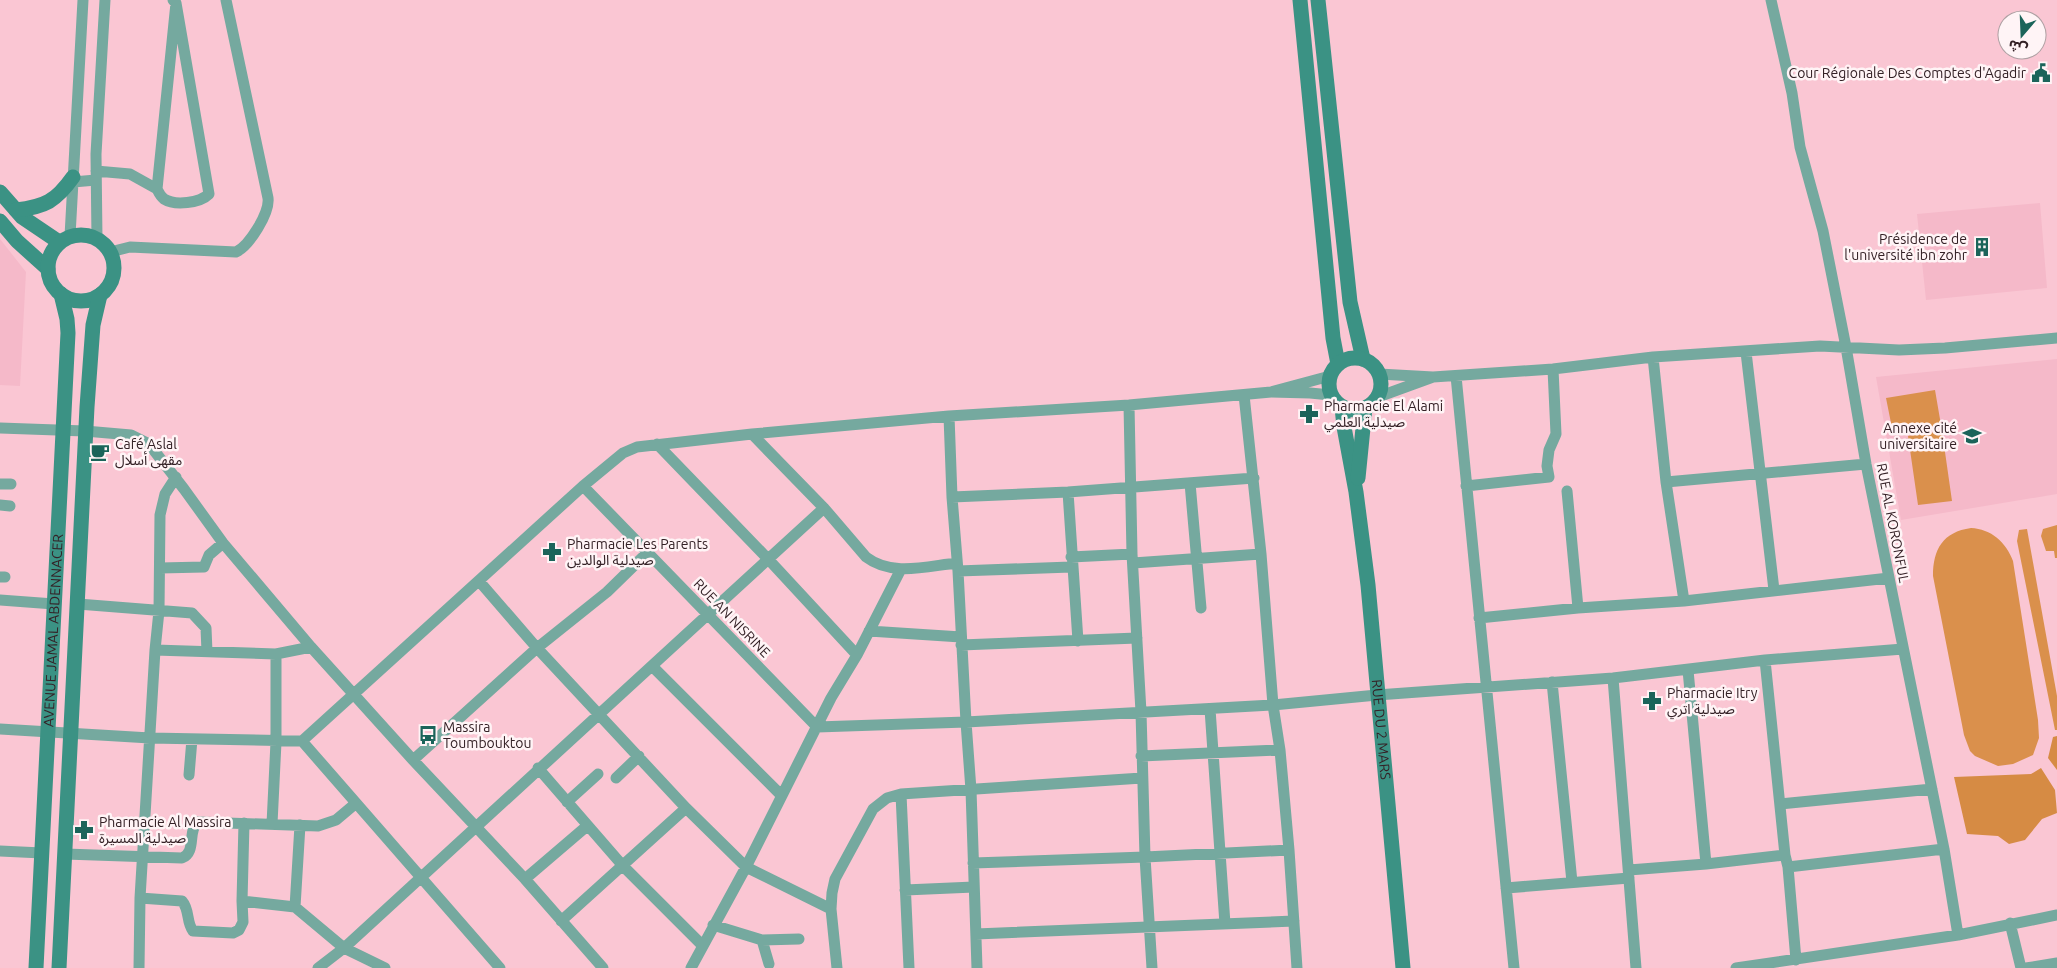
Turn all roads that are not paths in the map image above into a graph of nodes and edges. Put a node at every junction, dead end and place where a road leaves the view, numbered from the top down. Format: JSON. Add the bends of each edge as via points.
{"nodes":[{"id":1,"x":83,"y":0,"type":"edge"},
{"id":2,"x":105,"y":0,"type":"edge"},
{"id":3,"x":226,"y":0,"type":"edge"},
{"id":4,"x":1300,"y":0,"type":"edge"},
{"id":5,"x":1318,"y":0,"type":"edge"},
{"id":6,"x":1771,"y":0,"type":"edge"},
{"id":7,"x":174,"y":1,"type":"edge"},
{"id":8,"x":76,"y":132,"type":"junction"},
{"id":9,"x":97,"y":132,"type":"junction"},
{"id":10,"x":96,"y":175,"type":"junction"},
{"id":11,"x":73,"y":179,"type":"junction"},
{"id":12,"x":157,"y":188,"type":"junction"},
{"id":13,"x":0,"y":192,"type":"edge"},
{"id":14,"x":16,"y":210,"type":"junction"},
{"id":15,"x":0,"y":221,"type":"edge"},
{"id":16,"x":65,"y":239,"type":"junction"},
{"id":17,"x":97,"y":239,"type":"junction"},
{"id":18,"x":110,"y":252,"type":"junction"},
{"id":19,"x":48,"y":268,"type":"junction"},
{"id":20,"x":60,"y":294,"type":"junction"},
{"id":21,"x":100,"y":294,"type":"junction"},
{"id":22,"x":2057,"y":338,"type":"edge"},
{"id":23,"x":1846,"y":348,"type":"junction"},
{"id":24,"x":1746,"y":352,"type":"junction"},
{"id":25,"x":1653,"y":358,"type":"junction"},
{"id":26,"x":1363,"y":359,"type":"junction"},
{"id":27,"x":1553,"y":369,"type":"junction"},
{"id":28,"x":1334,"y":370,"type":"junction"},
{"id":29,"x":1379,"y":374,"type":"junction"},
{"id":30,"x":1456,"y":376,"type":"junction"},
{"id":31,"x":1433,"y":377,"type":"junction"},
{"id":32,"x":1271,"y":392,"type":"junction"},
{"id":33,"x":1244,"y":395,"type":"junction"},
{"id":34,"x":1331,"y":395,"type":"junction"},
{"id":35,"x":1378,"y":397,"type":"junction"},
{"id":36,"x":1128,"y":405,"type":"junction"},
{"id":37,"x":1342,"y":407,"type":"junction"},
{"id":38,"x":1365,"y":408,"type":"junction"},
{"id":39,"x":949,"y":416,"type":"junction"},
{"id":40,"x":0,"y":428,"type":"edge"},
{"id":41,"x":64,"y":430,"type":"junction"},
{"id":42,"x":85,"y":431,"type":"junction"},
{"id":43,"x":752,"y":434,"type":"junction"},
{"id":44,"x":657,"y":444,"type":"junction"},
{"id":45,"x":1866,"y":464,"type":"junction"},
{"id":46,"x":1761,"y":472,"type":"junction"},
{"id":47,"x":176,"y":477,"type":"junction"},
{"id":48,"x":1254,"y":478,"type":"junction"},
{"id":49,"x":1666,"y":482,"type":"junction"},
{"id":50,"x":1190,"y":483,"type":"junction"},
{"id":51,"x":583,"y":486,"type":"junction"},
{"id":52,"x":1466,"y":486,"type":"junction"},
{"id":53,"x":1131,"y":488,"type":"junction"},
{"id":54,"x":1567,"y":491,"type":"dead end"},
{"id":55,"x":1068,"y":492,"type":"junction"},
{"id":56,"x":1356,"y":492,"type":"junction"},
{"id":57,"x":952,"y":497,"type":"junction"},
{"id":58,"x":824,"y":508,"type":"junction"},
{"id":59,"x":223,"y":543,"type":"junction"},
{"id":60,"x":648,"y":552,"type":"junction"},
{"id":61,"x":1261,"y":554,"type":"junction"},
{"id":62,"x":1133,"y":558,"type":"junction"},
{"id":63,"x":769,"y":560,"type":"junction"},
{"id":64,"x":1196,"y":560,"type":"junction"},
{"id":65,"x":1071,"y":562,"type":"junction"},
{"id":66,"x":958,"y":567,"type":"junction"},
{"id":67,"x":160,"y":568,"type":"junction"},
{"id":68,"x":901,"y":569,"type":"junction"},
{"id":69,"x":1889,"y":578,"type":"junction"},
{"id":70,"x":479,"y":582,"type":"junction"},
{"id":71,"x":1774,"y":590,"type":"junction"},
{"id":72,"x":0,"y":600,"type":"edge"},
{"id":73,"x":1684,"y":600,"type":"junction"},
{"id":74,"x":54,"y":604,"type":"junction"},
{"id":75,"x":78,"y":604,"type":"junction"},
{"id":76,"x":1201,"y":608,"type":"dead end"},
{"id":77,"x":1578,"y":608,"type":"junction"},
{"id":78,"x":159,"y":610,"type":"junction"},
{"id":79,"x":708,"y":615,"type":"junction"},
{"id":80,"x":1479,"y":618,"type":"junction"},
{"id":81,"x":869,"y":631,"type":"junction"},
{"id":82,"x":1137,"y":638,"type":"junction"},
{"id":83,"x":961,"y":641,"type":"junction"},
{"id":84,"x":1078,"y":641,"type":"junction"},
{"id":85,"x":312,"y":647,"type":"junction"},
{"id":86,"x":538,"y":648,"type":"junction"},
{"id":87,"x":1903,"y":649,"type":"junction"},
{"id":88,"x":155,"y":650,"type":"junction"},
{"id":89,"x":207,"y":652,"type":"junction"},
{"id":90,"x":276,"y":654,"type":"junction"},
{"id":91,"x":857,"y":655,"type":"junction"},
{"id":92,"x":1765,"y":660,"type":"junction"},
{"id":93,"x":653,"y":667,"type":"junction"},
{"id":94,"x":1688,"y":670,"type":"junction"},
{"id":95,"x":1613,"y":678,"type":"junction"},
{"id":96,"x":1552,"y":682,"type":"junction"},
{"id":97,"x":1485,"y":686,"type":"junction"},
{"id":98,"x":354,"y":693,"type":"junction"},
{"id":99,"x":1377,"y":695,"type":"junction"},
{"id":100,"x":1273,"y":705,"type":"junction"},
{"id":101,"x":1210,"y":709,"type":"junction"},
{"id":102,"x":1141,"y":712,"type":"junction"},
{"id":103,"x":599,"y":714,"type":"junction"},
{"id":104,"x":966,"y":722,"type":"junction"},
{"id":105,"x":817,"y":727,"type":"junction"},
{"id":106,"x":0,"y":729,"type":"edge"},
{"id":107,"x":48,"y":731,"type":"junction"},
{"id":108,"x":71,"y":733,"type":"junction"},
{"id":109,"x":150,"y":738,"type":"junction"},
{"id":110,"x":192,"y":739,"type":"junction"},
{"id":111,"x":302,"y":741,"type":"junction"},
{"id":112,"x":276,"y":742,"type":"junction"},
{"id":113,"x":1280,"y":750,"type":"junction"},
{"id":114,"x":1215,"y":752,"type":"junction"},
{"id":115,"x":639,"y":756,"type":"junction"},
{"id":116,"x":1141,"y":756,"type":"junction"},
{"id":117,"x":413,"y":760,"type":"junction"},
{"id":118,"x":538,"y":768,"type":"junction"},
{"id":119,"x":598,"y":774,"type":"dead end"},
{"id":120,"x":189,"y":775,"type":"dead end"},
{"id":121,"x":616,"y":778,"type":"dead end"},
{"id":122,"x":1142,"y":778,"type":"junction"},
{"id":123,"x":1932,"y":789,"type":"junction"},
{"id":124,"x":971,"y":790,"type":"junction"},
{"id":125,"x":901,"y":794,"type":"junction"},
{"id":126,"x":781,"y":795,"type":"junction"},
{"id":127,"x":567,"y":802,"type":"junction"},
{"id":128,"x":355,"y":804,"type":"junction"},
{"id":129,"x":1780,"y":804,"type":"junction"},
{"id":130,"x":686,"y":808,"type":"junction"},
{"id":131,"x":244,"y":823,"type":"junction"},
{"id":132,"x":272,"y":824,"type":"junction"},
{"id":133,"x":300,"y":825,"type":"junction"},
{"id":134,"x":587,"y":826,"type":"junction"},
{"id":135,"x":476,"y":827,"type":"junction"},
{"id":136,"x":1944,"y":849,"type":"junction"},
{"id":137,"x":0,"y":850,"type":"edge"},
{"id":138,"x":1289,"y":850,"type":"junction"},
{"id":139,"x":42,"y":853,"type":"junction"},
{"id":140,"x":65,"y":854,"type":"junction"},
{"id":141,"x":1220,"y":854,"type":"junction"},
{"id":142,"x":144,"y":857,"type":"junction"},
{"id":143,"x":1145,"y":857,"type":"junction"},
{"id":144,"x":1787,"y":861,"type":"junction"},
{"id":145,"x":973,"y":863,"type":"junction"},
{"id":146,"x":1706,"y":864,"type":"junction"},
{"id":147,"x":623,"y":866,"type":"junction"},
{"id":148,"x":746,"y":867,"type":"junction"},
{"id":149,"x":1629,"y":874,"type":"junction"},
{"id":150,"x":421,"y":877,"type":"junction"},
{"id":151,"x":524,"y":879,"type":"junction"},
{"id":152,"x":1572,"y":882,"type":"junction"},
{"id":153,"x":974,"y":887,"type":"junction"},
{"id":154,"x":1506,"y":888,"type":"junction"},
{"id":155,"x":905,"y":890,"type":"junction"},
{"id":156,"x":140,"y":898,"type":"junction"},
{"id":157,"x":242,"y":901,"type":"junction"},
{"id":158,"x":296,"y":907,"type":"junction"},
{"id":159,"x":832,"y":909,"type":"junction"},
{"id":160,"x":2057,"y":915,"type":"edge"},
{"id":161,"x":1294,"y":921,"type":"junction"},
{"id":162,"x":561,"y":922,"type":"junction"},
{"id":163,"x":2010,"y":923,"type":"junction"},
{"id":164,"x":1225,"y":924,"type":"junction"},
{"id":165,"x":713,"y":925,"type":"junction"},
{"id":166,"x":1150,"y":928,"type":"junction"},
{"id":167,"x":976,"y":934,"type":"junction"},
{"id":168,"x":1958,"y":935,"type":"junction"},
{"id":169,"x":799,"y":938,"type":"dead end"},
{"id":170,"x":762,"y":940,"type":"junction"},
{"id":171,"x":703,"y":946,"type":"junction"},
{"id":172,"x":344,"y":948,"type":"junction"},
{"id":173,"x":1796,"y":960,"type":"junction"},
{"id":174,"x":2057,"y":962,"type":"edge"},
{"id":175,"x":769,"y":964,"type":"dead end"},
{"id":176,"x":36,"y":968,"type":"edge"},
{"id":177,"x":59,"y":968,"type":"edge"},
{"id":178,"x":139,"y":968,"type":"edge"},
{"id":179,"x":318,"y":968,"type":"edge"},
{"id":180,"x":385,"y":968,"type":"edge"},
{"id":181,"x":500,"y":968,"type":"edge"},
{"id":182,"x":603,"y":968,"type":"edge"},
{"id":183,"x":691,"y":968,"type":"edge"},
{"id":184,"x":837,"y":968,"type":"edge"},
{"id":185,"x":909,"y":968,"type":"edge"},
{"id":186,"x":977,"y":968,"type":"edge"},
{"id":187,"x":1152,"y":968,"type":"edge"},
{"id":188,"x":1297,"y":968,"type":"edge"},
{"id":189,"x":1403,"y":968,"type":"edge"},
{"id":190,"x":1514,"y":968,"type":"edge"},
{"id":191,"x":1636,"y":968,"type":"edge"},
{"id":192,"x":1736,"y":968,"type":"edge"},
{"id":193,"x":2021,"y":968,"type":"edge"},
{"id":194,"x":2026,"y":968,"type":"edge"}],
"edges":[{"from":1,"to":8,"type":"street"},
{"from":2,"to":9,"type":"street"},
{"from":3,"to":18,"type":"street","via":[[268,198],[267,210],[247,244],[236,252],[130,247]]},
{"from":4,"to":28,"type":"street"},
{"from":5,"to":26,"type":"street","via":[[1350,302]]},
{"from":6,"to":23,"type":"street","name":"RUE AL KORONFUL","via":[[1792,93],[1800,147],[1823,231]]},
{"from":7,"to":12,"type":"street"},
{"from":7,"to":12,"type":"street","via":[[209,194],[203,200],[188,203],[165,200]]},
{"from":8,"to":9,"type":"street"},
{"from":8,"to":11,"type":"street"},
{"from":9,"to":10,"type":"street"},
{"from":10,"to":11,"type":"street"},
{"from":10,"to":12,"type":"street","via":[[130,174]]},
{"from":10,"to":17,"type":"street"},
{"from":11,"to":14,"type":"street","via":[[54,200],[34,208]]},
{"from":11,"to":16,"type":"street"},
{"from":13,"to":14,"type":"street"},
{"from":14,"to":16,"type":"street","via":[[22,217]]},
{"from":15,"to":19,"type":"street"},
{"from":16,"to":17,"type":"street","via":[[79,234]]},
{"from":16,"to":19,"type":"street","via":[[50,254]]},
{"from":17,"to":18,"type":"street"},
{"from":18,"to":21,"type":"street","via":[[112,280]]},
{"from":19,"to":20,"type":"street","via":[[51,282]]},
{"from":20,"to":21,"type":"street","via":[[80,301]]},
{"from":20,"to":41,"type":"street","name":"AVENUE JAMAL ABDENNACER","via":[[68,334]]},
{"from":21,"to":42,"type":"street","name":"AVENUE JAMAL ABDENNACER","via":[[92,326]]},
{"from":22,"to":23,"type":"street","via":[[1945,348]]},
{"from":23,"to":24,"type":"street","via":[[1820,346]]},
{"from":23,"to":45,"type":"street","name":"RUE AL KORONFUL"},
{"from":24,"to":25,"type":"street"},
{"from":24,"to":46,"type":"street"},
{"from":25,"to":27,"type":"street"},
{"from":25,"to":49,"type":"street"},
{"from":26,"to":28,"type":"street","via":[[1345,359]]},
{"from":26,"to":29,"type":"street","via":[[1373,364]]},
{"from":27,"to":30,"type":"street"},
{"from":27,"to":52,"type":"street","via":[[1556,434],[1547,466],[1548,477]]},
{"from":28,"to":32,"type":"street"},
{"from":28,"to":34,"type":"street","via":[[1328,386]]},
{"from":29,"to":31,"type":"street"},
{"from":29,"to":35,"type":"street"},
{"from":30,"to":31,"type":"street"},
{"from":30,"to":52,"type":"street"},
{"from":31,"to":35,"type":"street"},
{"from":32,"to":33,"type":"street"},
{"from":32,"to":34,"type":"street"},
{"from":33,"to":36,"type":"street"},
{"from":33,"to":48,"type":"street"},
{"from":34,"to":37,"type":"street"},
{"from":35,"to":38,"type":"street"},
{"from":36,"to":39,"type":"street"},
{"from":36,"to":53,"type":"street"},
{"from":37,"to":38,"type":"street","via":[[1353,410]]},
{"from":37,"to":56,"type":"street","name":"RUE DU 2 MARS"},
{"from":38,"to":56,"type":"street","name":"RUE DU 2 MARS"},
{"from":39,"to":43,"type":"street"},
{"from":39,"to":57,"type":"street"},
{"from":40,"to":41,"type":"street"},
{"from":41,"to":42,"type":"street"},
{"from":41,"to":74,"type":"street","name":"AVENUE JAMAL ABDENNACER"},
{"from":42,"to":47,"type":"street","via":[[131,435],[142,440]]},
{"from":42,"to":75,"type":"street","name":"AVENUE JAMAL ABDENNACER"},
{"from":43,"to":44,"type":"street"},
{"from":43,"to":58,"type":"street"},
{"from":44,"to":51,"type":"street","via":[[623,453]]},
{"from":44,"to":63,"type":"street"},
{"from":45,"to":46,"type":"street"},
{"from":45,"to":69,"type":"street","name":"RUE AL KORONFUL"},
{"from":46,"to":49,"type":"street"},
{"from":46,"to":71,"type":"street"},
{"from":47,"to":59,"type":"street"},
{"from":47,"to":67,"type":"street","via":[[161,506]]},
{"from":48,"to":50,"type":"street"},
{"from":48,"to":61,"type":"street"},
{"from":49,"to":73,"type":"street"},
{"from":50,"to":53,"type":"street"},
{"from":50,"to":64,"type":"street"},
{"from":51,"to":60,"type":"street","name":"RUE AN NISRINE"},
{"from":51,"to":70,"type":"street"},
{"from":52,"to":80,"type":"street"},
{"from":53,"to":55,"type":"street"},
{"from":53,"to":62,"type":"street"},
{"from":54,"to":77,"type":"street"},
{"from":55,"to":57,"type":"street"},
{"from":55,"to":65,"type":"street"},
{"from":56,"to":99,"type":"street","name":"RUE DU 2 MARS"},
{"from":57,"to":66,"type":"street"},
{"from":58,"to":63,"type":"street"},
{"from":58,"to":68,"type":"street","via":[[866,557],[881,567]]},
{"from":59,"to":67,"type":"street","via":[[210,555],[204,567]]},
{"from":59,"to":85,"type":"street"},
{"from":60,"to":79,"type":"street","name":"RUE AN NISRINE"},
{"from":60,"to":86,"type":"street","via":[[607,592]]},
{"from":61,"to":64,"type":"street"},
{"from":61,"to":100,"type":"street"},
{"from":62,"to":64,"type":"street"},
{"from":62,"to":65,"type":"street"},
{"from":62,"to":82,"type":"street"},
{"from":63,"to":79,"type":"street"},
{"from":63,"to":91,"type":"street"},
{"from":64,"to":76,"type":"street"},
{"from":65,"to":66,"type":"street"},
{"from":65,"to":84,"type":"street"},
{"from":66,"to":68,"type":"street"},
{"from":66,"to":83,"type":"street"},
{"from":67,"to":78,"type":"street"},
{"from":68,"to":81,"type":"street"},
{"from":69,"to":71,"type":"street"},
{"from":69,"to":87,"type":"street","name":"RUE AL KORONFUL"},
{"from":70,"to":86,"type":"street"},
{"from":70,"to":98,"type":"street"},
{"from":71,"to":73,"type":"street"},
{"from":72,"to":74,"type":"street"},
{"from":73,"to":77,"type":"street"},
{"from":74,"to":107,"type":"street","name":"AVENUE JAMAL ABDENNACER"},
{"from":75,"to":78,"type":"street"},
{"from":75,"to":108,"type":"street","name":"AVENUE JAMAL ABDENNACER"},
{"from":77,"to":80,"type":"street"},
{"from":78,"to":88,"type":"street"},
{"from":78,"to":89,"type":"street","via":[[194,614],[206,628]]},
{"from":79,"to":93,"type":"street"},
{"from":79,"to":105,"type":"street","name":"RUE AN NISRINE"},
{"from":80,"to":97,"type":"street"},
{"from":81,"to":83,"type":"street"},
{"from":81,"to":91,"type":"street"},
{"from":82,"to":84,"type":"street"},
{"from":82,"to":102,"type":"street"},
{"from":83,"to":84,"type":"street"},
{"from":83,"to":104,"type":"street"},
{"from":85,"to":90,"type":"street"},
{"from":85,"to":98,"type":"street"},
{"from":86,"to":103,"type":"street"},
{"from":86,"to":117,"type":"street"},
{"from":87,"to":92,"type":"street"},
{"from":87,"to":123,"type":"street","name":"RUE AL KORONFUL"},
{"from":88,"to":89,"type":"street"},
{"from":88,"to":109,"type":"street"},
{"from":89,"to":90,"type":"street"},
{"from":90,"to":112,"type":"street"},
{"from":91,"to":105,"type":"street"},
{"from":92,"to":94,"type":"street"},
{"from":92,"to":129,"type":"street"},
{"from":93,"to":103,"type":"street"},
{"from":93,"to":126,"type":"street"},
{"from":94,"to":95,"type":"street"},
{"from":94,"to":146,"type":"street"},
{"from":95,"to":96,"type":"street"},
{"from":95,"to":149,"type":"street"},
{"from":96,"to":97,"type":"street"},
{"from":96,"to":152,"type":"street"},
{"from":97,"to":99,"type":"street"},
{"from":97,"to":154,"type":"street"},
{"from":98,"to":111,"type":"street"},
{"from":98,"to":117,"type":"street"},
{"from":99,"to":100,"type":"street"},
{"from":99,"to":189,"type":"street","name":"RUE DU 2 MARS"},
{"from":100,"to":101,"type":"street"},
{"from":100,"to":113,"type":"street"},
{"from":101,"to":102,"type":"street"},
{"from":101,"to":114,"type":"street"},
{"from":102,"to":104,"type":"street"},
{"from":102,"to":116,"type":"street"},
{"from":103,"to":115,"type":"street"},
{"from":103,"to":118,"type":"street"},
{"from":104,"to":105,"type":"street"},
{"from":104,"to":124,"type":"street"},
{"from":105,"to":126,"type":"street"},
{"from":106,"to":107,"type":"street"},
{"from":107,"to":108,"type":"street"},
{"from":107,"to":139,"type":"street","name":"AVENUE JAMAL ABDENNACER"},
{"from":108,"to":109,"type":"street"},
{"from":108,"to":140,"type":"street","name":"AVENUE JAMAL ABDENNACER"},
{"from":109,"to":110,"type":"street"},
{"from":109,"to":142,"type":"street"},
{"from":110,"to":112,"type":"street"},
{"from":110,"to":120,"type":"street"},
{"from":111,"to":112,"type":"street"},
{"from":111,"to":128,"type":"street"},
{"from":112,"to":132,"type":"street"},
{"from":113,"to":114,"type":"street"},
{"from":113,"to":138,"type":"street"},
{"from":114,"to":116,"type":"street"},
{"from":114,"to":141,"type":"street"},
{"from":115,"to":121,"type":"street"},
{"from":115,"to":130,"type":"street"},
{"from":116,"to":122,"type":"street"},
{"from":117,"to":135,"type":"street"},
{"from":118,"to":127,"type":"street"},
{"from":118,"to":135,"type":"street"},
{"from":119,"to":127,"type":"street"},
{"from":122,"to":124,"type":"street"},
{"from":122,"to":143,"type":"street"},
{"from":123,"to":129,"type":"street"},
{"from":123,"to":136,"type":"street","name":"RUE AL KORONFUL"},
{"from":124,"to":125,"type":"street"},
{"from":124,"to":145,"type":"street"},
{"from":125,"to":155,"type":"street"},
{"from":125,"to":159,"type":"street","via":[[887,798],[873,809],[835,879]]},
{"from":126,"to":148,"type":"street"},
{"from":127,"to":134,"type":"street"},
{"from":128,"to":133,"type":"street","via":[[331,823]]},
{"from":128,"to":150,"type":"street"},
{"from":129,"to":144,"type":"street"},
{"from":130,"to":147,"type":"street"},
{"from":130,"to":148,"type":"street"},
{"from":131,"to":132,"type":"street"},
{"from":131,"to":142,"type":"street","via":[[198,822],[185,857]]},
{"from":131,"to":157,"type":"street"},
{"from":132,"to":133,"type":"street"},
{"from":133,"to":158,"type":"street"},
{"from":134,"to":147,"type":"street"},
{"from":134,"to":151,"type":"street"},
{"from":135,"to":150,"type":"street"},
{"from":135,"to":151,"type":"street"},
{"from":136,"to":144,"type":"street"},
{"from":136,"to":168,"type":"street","name":"RUE AL KORONFUL"},
{"from":137,"to":139,"type":"street"},
{"from":138,"to":141,"type":"street"},
{"from":138,"to":161,"type":"street"},
{"from":139,"to":176,"type":"street","name":"AVENUE JAMAL ABDENNACER"},
{"from":140,"to":142,"type":"street"},
{"from":140,"to":177,"type":"street","name":"AVENUE JAMAL ABDENNACER"},
{"from":141,"to":143,"type":"street"},
{"from":141,"to":164,"type":"street"},
{"from":142,"to":156,"type":"street"},
{"from":143,"to":145,"type":"street"},
{"from":143,"to":166,"type":"street"},
{"from":144,"to":146,"type":"street"},
{"from":144,"to":173,"type":"street"},
{"from":145,"to":153,"type":"street"},
{"from":146,"to":149,"type":"street"},
{"from":147,"to":162,"type":"street"},
{"from":147,"to":171,"type":"street"},
{"from":148,"to":159,"type":"street"},
{"from":148,"to":165,"type":"street"},
{"from":149,"to":152,"type":"street"},
{"from":149,"to":191,"type":"street"},
{"from":150,"to":172,"type":"street"},
{"from":150,"to":181,"type":"street"},
{"from":151,"to":162,"type":"street"},
{"from":152,"to":154,"type":"street"},
{"from":153,"to":155,"type":"street"},
{"from":153,"to":167,"type":"street"},
{"from":154,"to":190,"type":"street"},
{"from":155,"to":185,"type":"street"},
{"from":156,"to":157,"type":"street","via":[[182,901],[193,931],[233,933],[243,922]]},
{"from":156,"to":178,"type":"street"},
{"from":157,"to":158,"type":"street"},
{"from":158,"to":172,"type":"street"},
{"from":159,"to":184,"type":"street"},
{"from":160,"to":163,"type":"street"},
{"from":161,"to":164,"type":"street"},
{"from":161,"to":188,"type":"street"},
{"from":162,"to":182,"type":"street"},
{"from":163,"to":168,"type":"street"},
{"from":163,"to":193,"type":"street"},
{"from":164,"to":166,"type":"street"},
{"from":165,"to":170,"type":"street"},
{"from":165,"to":171,"type":"street"},
{"from":166,"to":167,"type":"street"},
{"from":166,"to":187,"type":"street"},
{"from":167,"to":186,"type":"street"},
{"from":168,"to":173,"type":"street"},
{"from":169,"to":170,"type":"street"},
{"from":170,"to":175,"type":"street"},
{"from":171,"to":183,"type":"street"},
{"from":172,"to":179,"type":"street"},
{"from":172,"to":180,"type":"street"},
{"from":173,"to":192,"type":"street"},
{"from":174,"to":194,"type":"street"}]}
